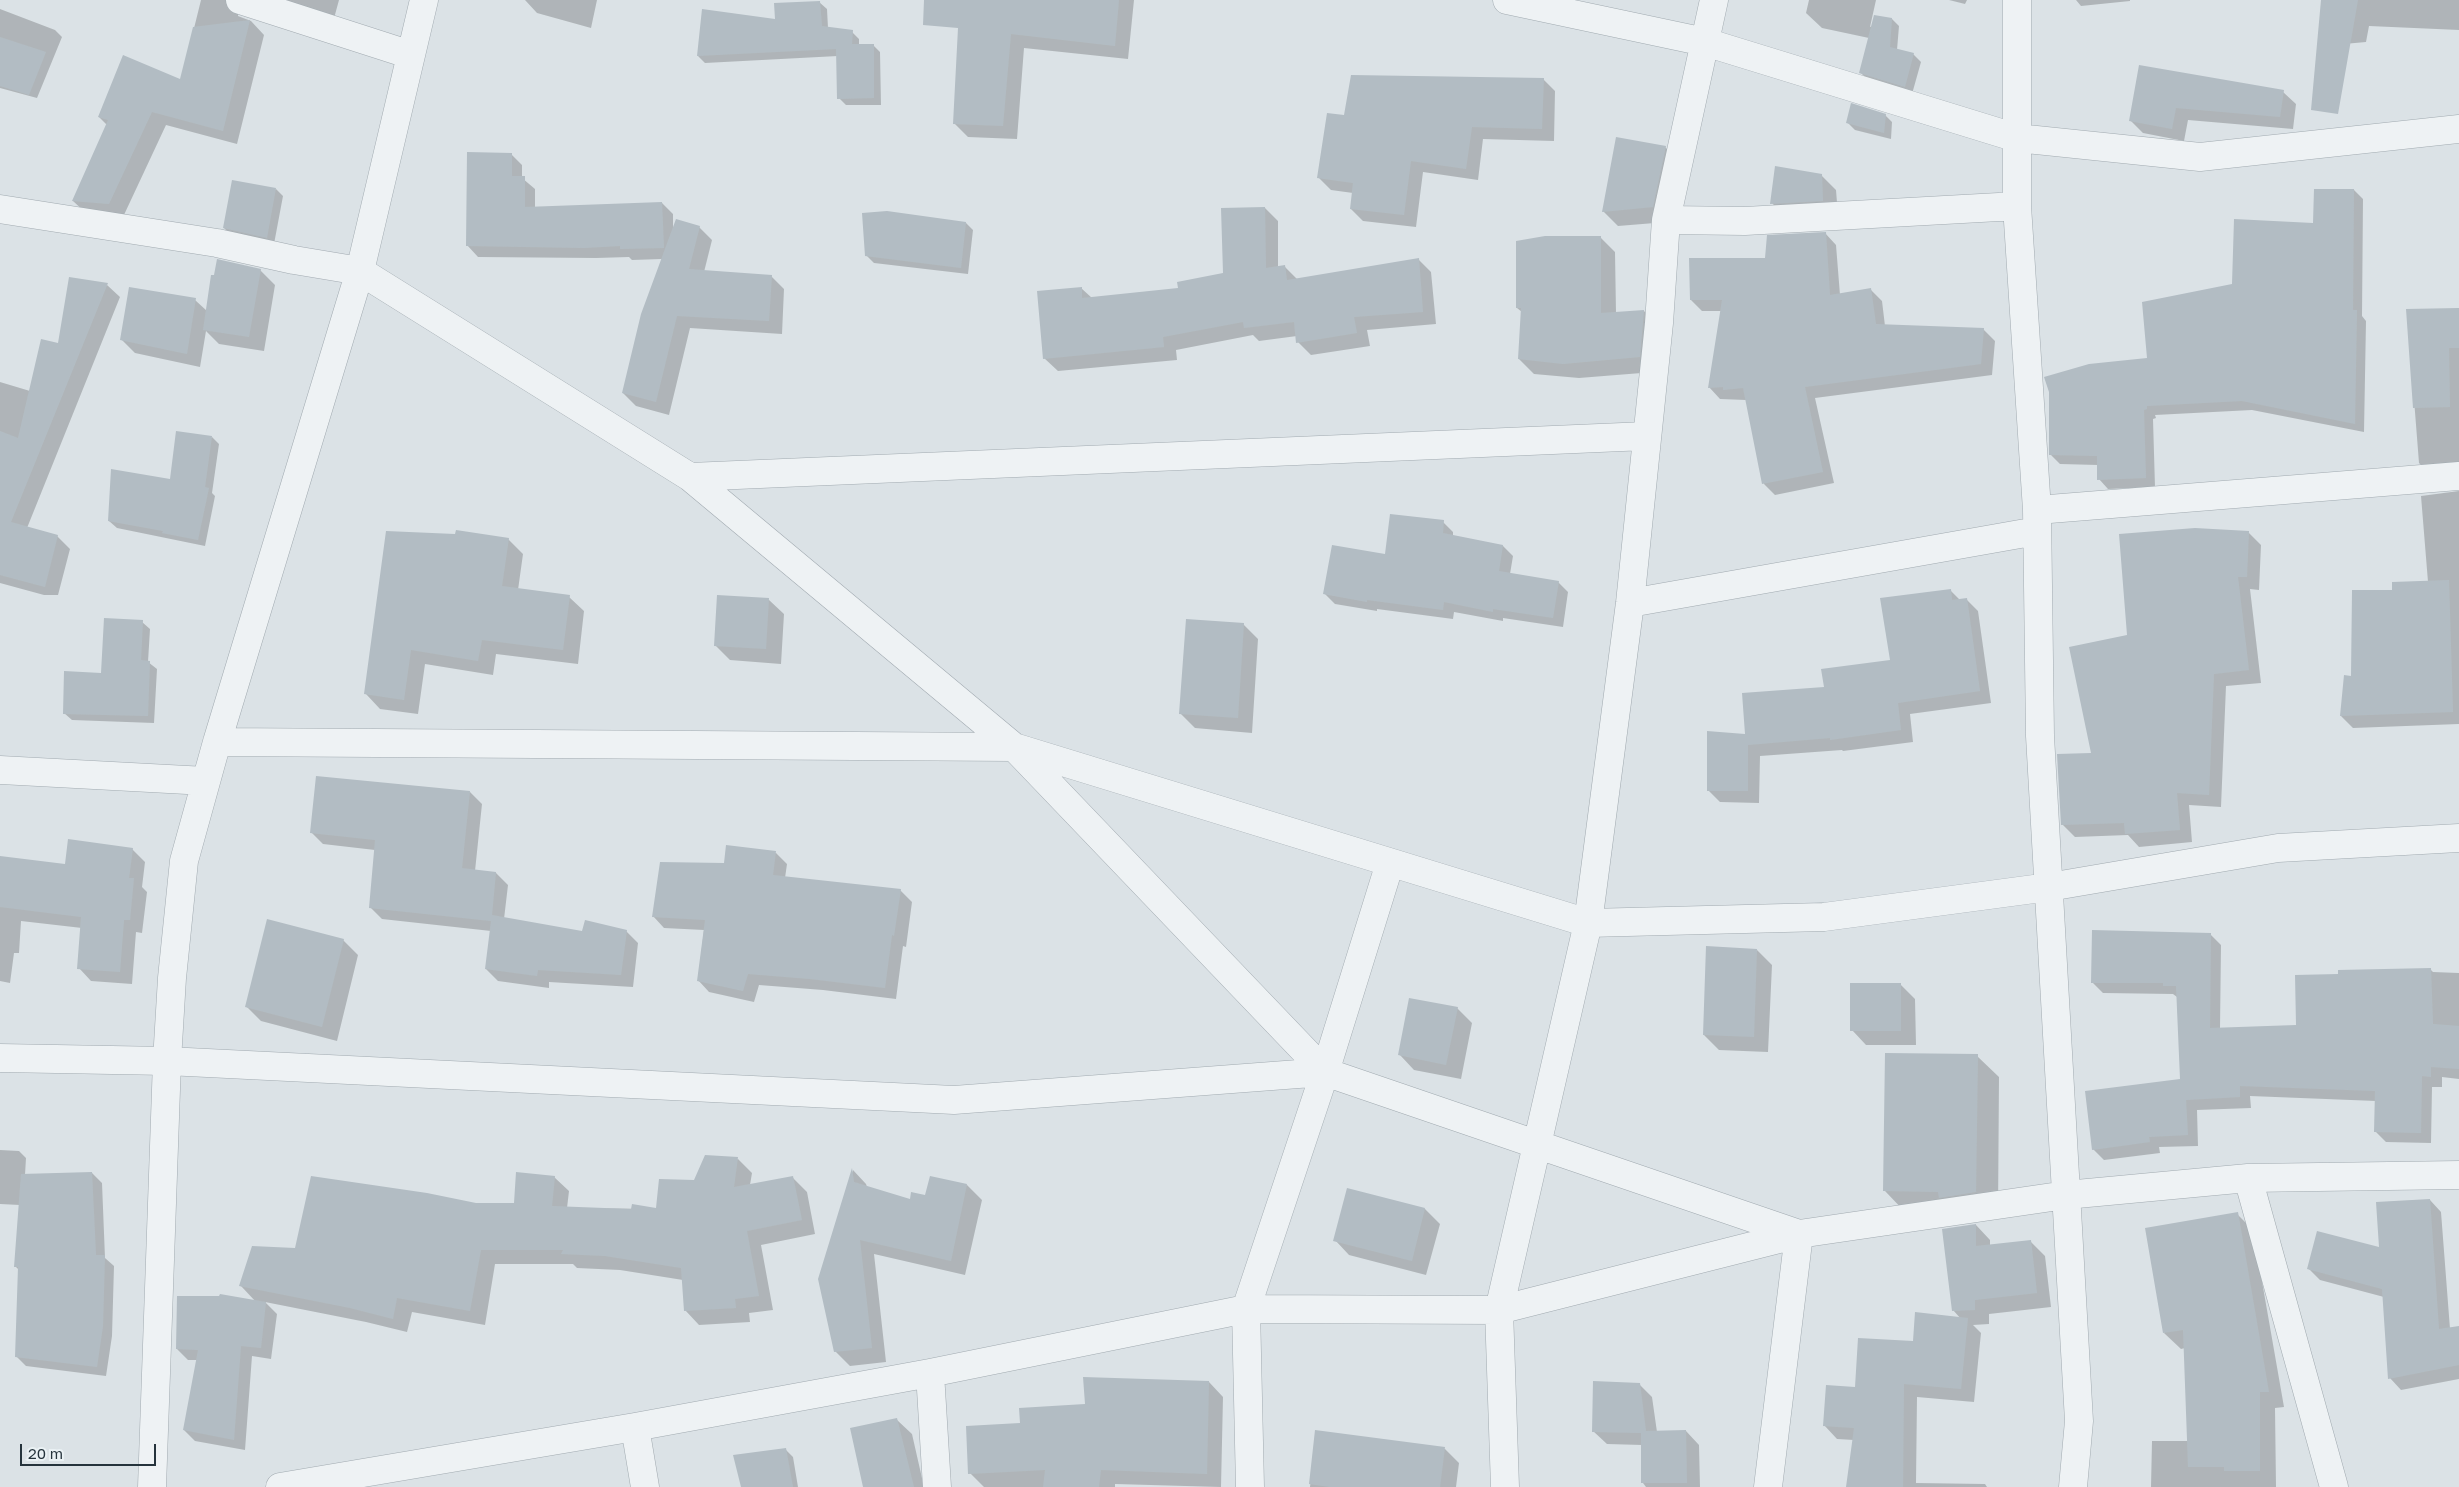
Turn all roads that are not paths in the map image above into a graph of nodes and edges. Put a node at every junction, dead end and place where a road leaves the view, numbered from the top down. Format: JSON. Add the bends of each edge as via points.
{"nodes":[{"id":1,"x":240,"y":0,"type":"edge"},
{"id":2,"x":424,"y":0,"type":"edge"},
{"id":3,"x":1507,"y":0,"type":"edge"},
{"id":4,"x":1714,"y":0,"type":"edge"},
{"id":5,"x":2017,"y":0,"type":"edge"},
{"id":6,"x":1705,"y":42,"type":"junction"},
{"id":7,"x":412,"y":55,"type":"junction"},
{"id":8,"x":2459,"y":129,"type":"edge"},
{"id":9,"x":2017,"y":138,"type":"junction"},
{"id":10,"x":2017,"y":206,"type":"junction"},
{"id":11,"x":0,"y":209,"type":"edge"},
{"id":12,"x":1666,"y":220,"type":"junction"},
{"id":13,"x":360,"y":271,"type":"junction"},
{"id":14,"x":1646,"y":436,"type":"junction"},
{"id":15,"x":2459,"y":476,"type":"edge"},
{"id":16,"x":690,"y":477,"type":"junction"},
{"id":17,"x":2037,"y":521,"type":"junction"},
{"id":18,"x":1630,"y":603,"type":"junction"},
{"id":19,"x":217,"y":742,"type":"junction"},
{"id":20,"x":1014,"y":747,"type":"junction"},
{"id":21,"x":0,"y":770,"type":"edge"},
{"id":22,"x":206,"y":781,"type":"junction"},
{"id":23,"x":2459,"y":838,"type":"edge"},
{"id":24,"x":1390,"y":863,"type":"junction"},
{"id":25,"x":2049,"y":887,"type":"junction"},
{"id":26,"x":1588,"y":923,"type":"junction"},
{"id":27,"x":0,"y":1058,"type":"edge"},
{"id":28,"x":167,"y":1061,"type":"junction"},
{"id":29,"x":1324,"y":1072,"type":"junction"},
{"id":30,"x":1537,"y":1145,"type":"junction"},
{"id":31,"x":2459,"y":1175,"type":"edge"},
{"id":32,"x":2248,"y":1178,"type":"junction"},
{"id":33,"x":2066,"y":1195,"type":"junction"},
{"id":34,"x":1799,"y":1234,"type":"junction"},
{"id":35,"x":1246,"y":1310,"type":"junction"},
{"id":36,"x":1499,"y":1310,"type":"junction"},
{"id":37,"x":930,"y":1373,"type":"junction"},
{"id":38,"x":635,"y":1427,"type":"junction"},
{"id":39,"x":152,"y":1487,"type":"edge"},
{"id":40,"x":280,"y":1487,"type":"edge"},
{"id":41,"x":644,"y":1487,"type":"edge"},
{"id":42,"x":937,"y":1487,"type":"edge"},
{"id":43,"x":1250,"y":1487,"type":"edge"},
{"id":44,"x":1505,"y":1487,"type":"edge"},
{"id":45,"x":1768,"y":1487,"type":"edge"},
{"id":46,"x":2073,"y":1487,"type":"edge"},
{"id":47,"x":2334,"y":1487,"type":"edge"}],
"edges":[{"from":1,"to":7,"type":"street"},
{"from":2,"to":7,"type":"street"},
{"from":3,"to":6,"type":"street"},
{"from":4,"to":6,"type":"street"},
{"from":5,"to":9,"type":"street"},
{"from":6,"to":9,"type":"street"},
{"from":6,"to":12,"type":"street"},
{"from":7,"to":13,"type":"street"},
{"from":8,"to":9,"type":"street","via":[[2200,157]]},
{"from":9,"to":10,"type":"street"},
{"from":10,"to":12,"type":"street","via":[[1745,220]]},
{"from":10,"to":17,"type":"street"},
{"from":11,"to":13,"type":"street","via":[[217,243]]},
{"from":12,"to":14,"type":"street","via":[[1659,323]]},
{"from":13,"to":16,"type":"street"},
{"from":13,"to":19,"type":"street"},
{"from":14,"to":16,"type":"street"},
{"from":14,"to":18,"type":"street"},
{"from":15,"to":17,"type":"street"},
{"from":16,"to":20,"type":"street"},
{"from":17,"to":18,"type":"street"},
{"from":17,"to":25,"type":"street","via":[[2040,736]]},
{"from":18,"to":26,"type":"street"},
{"from":19,"to":20,"type":"street"},
{"from":19,"to":22,"type":"street"},
{"from":20,"to":24,"type":"street"},
{"from":20,"to":29,"type":"street"},
{"from":21,"to":22,"type":"street"},
{"from":22,"to":28,"type":"street","via":[[184,861]]},
{"from":23,"to":25,"type":"street","via":[[2278,848]]},
{"from":24,"to":26,"type":"street"},
{"from":24,"to":29,"type":"street"},
{"from":25,"to":26,"type":"street","via":[[1824,917]]},
{"from":25,"to":33,"type":"street"},
{"from":26,"to":30,"type":"street"},
{"from":27,"to":28,"type":"street"},
{"from":28,"to":29,"type":"street","via":[[954,1100]]},
{"from":28,"to":39,"type":"street"},
{"from":29,"to":30,"type":"street"},
{"from":29,"to":35,"type":"street"},
{"from":30,"to":34,"type":"street"},
{"from":30,"to":36,"type":"street"},
{"from":31,"to":32,"type":"street"},
{"from":32,"to":33,"type":"street"},
{"from":32,"to":47,"type":"street"},
{"from":33,"to":34,"type":"street"},
{"from":33,"to":46,"type":"street","via":[[2079,1421]]},
{"from":34,"to":36,"type":"street"},
{"from":34,"to":45,"type":"street"},
{"from":35,"to":36,"type":"street"},
{"from":35,"to":37,"type":"street"},
{"from":35,"to":43,"type":"street"},
{"from":36,"to":44,"type":"street"},
{"from":37,"to":38,"type":"street"},
{"from":37,"to":42,"type":"street"},
{"from":38,"to":40,"type":"street"},
{"from":38,"to":41,"type":"street"}]}
